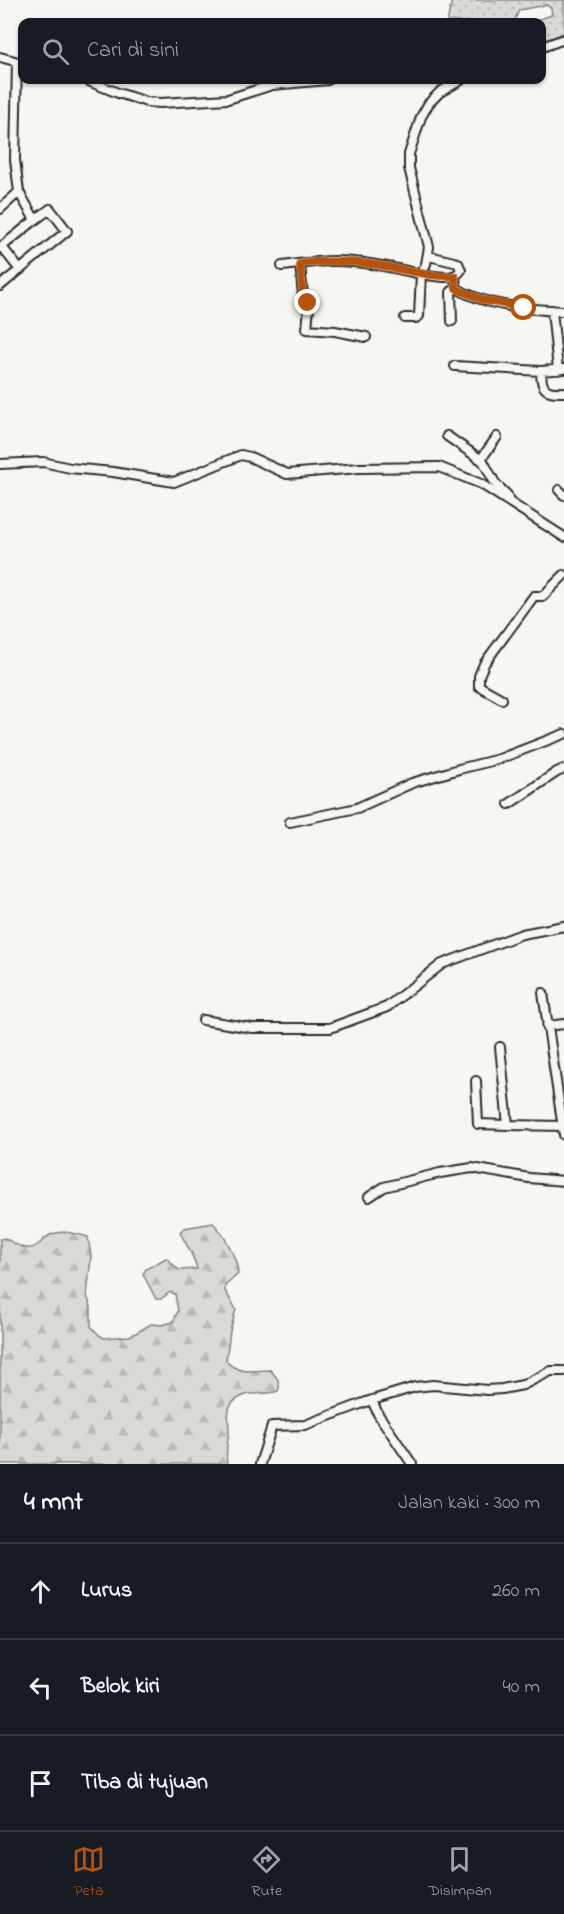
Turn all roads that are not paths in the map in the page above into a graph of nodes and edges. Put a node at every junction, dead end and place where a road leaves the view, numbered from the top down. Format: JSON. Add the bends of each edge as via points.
{"nodes":[{"id":1,"x":564,"y":39,"type":"edge"},
{"id":2,"x":546,"y":46,"type":"edge"},
{"id":3,"x":0,"y":57,"type":"edge"},
{"id":4,"x":18,"y":62,"type":"edge"},
{"id":5,"x":19,"y":84,"type":"edge"},
{"id":6,"x":96,"y":84,"type":"edge"},
{"id":7,"x":287,"y":84,"type":"edge"},
{"id":8,"x":454,"y":84,"type":"edge"},
{"id":9,"x":19,"y":192,"type":"junction"},
{"id":10,"x":0,"y":209,"type":"edge"},
{"id":11,"x":34,"y":220,"type":"junction"},
{"id":12,"x":1,"y":247,"type":"edge"},
{"id":13,"x":429,"y":256,"type":"junction"},
{"id":14,"x":300,"y":264,"type":"junction"},
{"id":15,"x":282,"y":266,"type":"dead end"},
{"id":16,"x":20,"y":270,"type":"junction"},
{"id":17,"x":421,"y":274,"type":"junction"},
{"id":18,"x":455,"y":276,"type":"junction"},
{"id":19,"x":0,"y":286,"type":"edge"},
{"id":20,"x":456,"y":288,"type":"junction"},
{"id":21,"x":552,"y":310,"type":"junction"},
{"id":22,"x":564,"y":311,"type":"edge"},
{"id":23,"x":405,"y":318,"type":"dead end"},
{"id":24,"x":452,"y":321,"type":"dead end"},
{"id":25,"x":366,"y":337,"type":"dead end"},
{"id":26,"x":455,"y":366,"type":"dead end"},
{"id":27,"x":561,"y":369,"type":"edge"},
{"id":28,"x":541,"y":370,"type":"junction"},
{"id":29,"x":564,"y":392,"type":"edge"},
{"id":30,"x":447,"y":436,"type":"dead end"},
{"id":31,"x":497,"y":437,"type":"dead end"},
{"id":32,"x":481,"y":459,"type":"junction"},
{"id":33,"x":0,"y":464,"type":"edge"},
{"id":34,"x":508,"y":500,"type":"junction"},
{"id":35,"x":564,"y":537,"type":"edge"},
{"id":36,"x":564,"y":575,"type":"edge"},
{"id":37,"x":502,"y":699,"type":"dead end"},
{"id":38,"x":564,"y":734,"type":"edge"},
{"id":39,"x":564,"y":769,"type":"edge"},
{"id":40,"x":509,"y":804,"type":"dead end"},
{"id":41,"x":290,"y":822,"type":"dead end"},
{"id":42,"x":564,"y":926,"type":"edge"},
{"id":43,"x":543,"y":993,"type":"dead end"},
{"id":44,"x":203,"y":1020,"type":"dead end"},
{"id":45,"x":564,"y":1024,"type":"edge"},
{"id":46,"x":547,"y":1026,"type":"junction"},
{"id":47,"x":500,"y":1047,"type":"dead end"},
{"id":48,"x":554,"y":1065,"type":"junction"},
{"id":49,"x":564,"y":1073,"type":"edge"},
{"id":50,"x":476,"y":1081,"type":"dead end"},
{"id":51,"x":508,"y":1125,"type":"junction"},
{"id":52,"x":564,"y":1129,"type":"edge"},
{"id":53,"x":564,"y":1181,"type":"edge"},
{"id":54,"x":369,"y":1197,"type":"dead end"},
{"id":55,"x":564,"y":1371,"type":"edge"},
{"id":56,"x":372,"y":1400,"type":"junction"},
{"id":57,"x":260,"y":1464,"type":"edge"},
{"id":58,"x":412,"y":1464,"type":"edge"}],
"edges":[{"from":1,"to":2,"type":"street"},
{"from":3,"to":4,"type":"street"},
{"from":5,"to":9,"type":"street","via":[[15,160]]},
{"from":6,"to":7,"type":"street","via":[[159,103],[228,99],[266,86]]},
{"from":8,"to":13,"type":"street","via":[[429,103],[409,154]]},
{"from":9,"to":10,"type":"street"},
{"from":9,"to":11,"type":"street"},
{"from":11,"to":12,"type":"street"},
{"from":11,"to":16,"type":"street","via":[[50,209],[67,231]]},
{"from":12,"to":16,"type":"street"},
{"from":13,"to":17,"type":"street"},
{"from":13,"to":18,"type":"street","via":[[458,263],[461,270]]},
{"from":14,"to":15,"type":"street"},
{"from":14,"to":17,"type":"street","via":[[354,262]]},
{"from":14,"to":25,"type":"street","via":[[303,296],[309,306],[307,329]]},
{"from":16,"to":19,"type":"street"},
{"from":17,"to":18,"type":"street"},
{"from":17,"to":23,"type":"street","via":[[419,316]]},
{"from":18,"to":20,"type":"street"},
{"from":20,"to":21,"type":"street","via":[[483,300]]},
{"from":20,"to":24,"type":"street","via":[[451,292]]},
{"from":21,"to":22,"type":"street"},
{"from":21,"to":27,"type":"street"},
{"from":26,"to":28,"type":"street"},
{"from":27,"to":28,"type":"street"},
{"from":28,"to":29,"type":"street","via":[[545,390]]},
{"from":30,"to":32,"type":"street"},
{"from":31,"to":32,"type":"street"},
{"from":32,"to":34,"type":"street"},
{"from":33,"to":34,"type":"street","via":[[43,462],[174,482],[241,455],[287,474],[430,466],[460,475]]},
{"from":34,"to":35,"type":"street"},
{"from":36,"to":37,"type":"street","via":[[543,596],[534,596],[484,664],[479,686]]},
{"from":38,"to":41,"type":"street","via":[[499,759],[412,783],[357,808]]},
{"from":39,"to":40,"type":"street"},
{"from":42,"to":44,"type":"street","via":[[522,934],[442,964],[387,1007],[330,1028],[252,1028]]},
{"from":43,"to":46,"type":"street"},
{"from":45,"to":46,"type":"street"},
{"from":46,"to":48,"type":"street"},
{"from":47,"to":51,"type":"street"},
{"from":48,"to":49,"type":"street"},
{"from":48,"to":52,"type":"street"},
{"from":50,"to":51,"type":"street","via":[[478,1124]]},
{"from":51,"to":52,"type":"street"},
{"from":53,"to":54,"type":"street","via":[[472,1168],[384,1187]]},
{"from":55,"to":56,"type":"street","via":[[551,1371],[523,1385],[502,1389],[433,1385]]},
{"from":56,"to":57,"type":"street","via":[[305,1425],[272,1426]]},
{"from":56,"to":58,"type":"street"}]}
